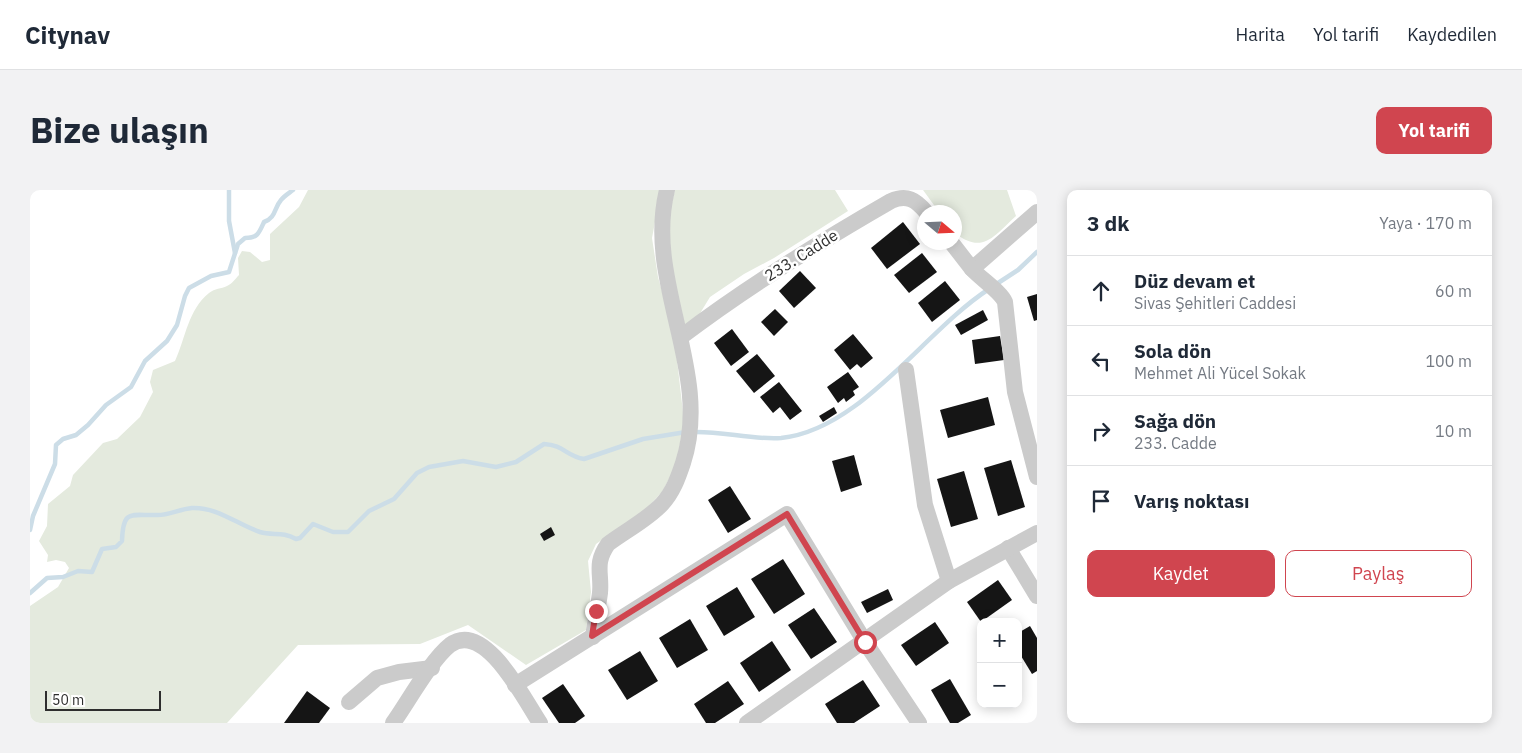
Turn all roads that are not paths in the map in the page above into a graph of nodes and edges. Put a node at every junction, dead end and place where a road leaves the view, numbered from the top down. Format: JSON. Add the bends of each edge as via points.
{"nodes":[{"id":1,"x":667,"y":190,"type":"edge"},
{"id":2,"x":920,"y":205,"type":"edge"},
{"id":3,"x":1037,"y":212,"type":"edge"},
{"id":4,"x":957,"y":250,"type":"edge"},
{"id":5,"x":972,"y":269,"type":"junction"},
{"id":6,"x":681,"y":337,"type":"junction"},
{"id":7,"x":906,"y":370,"type":"dead end"},
{"id":8,"x":1037,"y":477,"type":"edge"},
{"id":9,"x":1037,"y":533,"type":"edge"},
{"id":10,"x":1008,"y":548,"type":"junction"},
{"id":11,"x":949,"y":581,"type":"junction"},
{"id":12,"x":1037,"y":596,"type":"edge"},
{"id":13,"x":592,"y":636,"type":"junction"},
{"id":14,"x":865,"y":642,"type":"junction"},
{"id":15,"x":432,"y":668,"type":"junction"},
{"id":16,"x":516,"y":685,"type":"junction"},
{"id":17,"x":349,"y":702,"type":"dead end"},
{"id":18,"x":394,"y":723,"type":"edge"},
{"id":19,"x":540,"y":723,"type":"edge"},
{"id":20,"x":747,"y":723,"type":"edge"},
{"id":21,"x":919,"y":723,"type":"edge"}],
"edges":[{"from":1,"to":6,"type":"street","via":[[662,208],[664,270]]},
{"from":2,"to":6,"type":"street","name":"233. Cadde","via":[[910,198],[900,197],[891,201],[791,259]]},
{"from":3,"to":5,"type":"street"},
{"from":4,"to":5,"type":"street"},
{"from":5,"to":8,"type":"street","via":[[1002,296],[1004,302],[1015,392]]},
{"from":6,"to":13,"type":"street","via":[[691,407],[690,440],[671,493],[601,553],[598,566],[600,592]]},
{"from":7,"to":11,"type":"street","via":[[925,505]]},
{"from":9,"to":10,"type":"street"},
{"from":10,"to":11,"type":"street"},
{"from":10,"to":12,"type":"street"},
{"from":11,"to":14,"type":"street"},
{"from":13,"to":14,"type":"street","via":[[787,514]]},
{"from":13,"to":16,"type":"street"},
{"from":14,"to":20,"type":"street"},
{"from":14,"to":21,"type":"street"},
{"from":15,"to":16,"type":"street","via":[[458,641],[476,642],[496,657]]},
{"from":15,"to":17,"type":"street","via":[[378,678]]},
{"from":15,"to":18,"type":"street"},
{"from":16,"to":19,"type":"street"}]}
